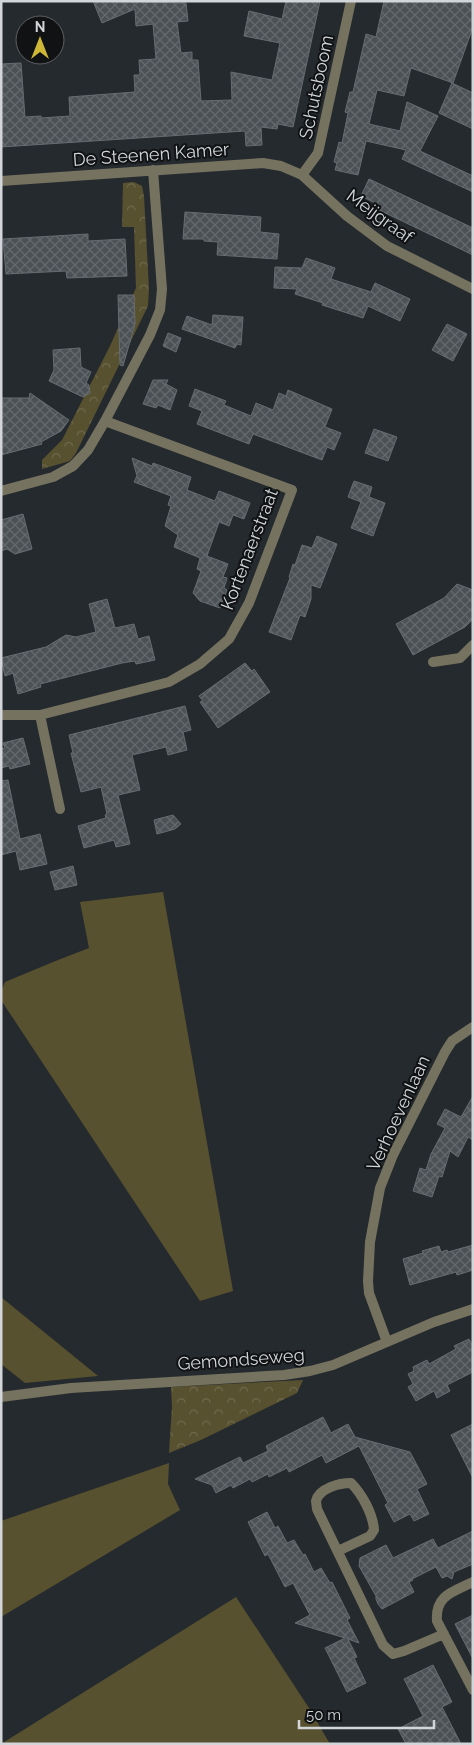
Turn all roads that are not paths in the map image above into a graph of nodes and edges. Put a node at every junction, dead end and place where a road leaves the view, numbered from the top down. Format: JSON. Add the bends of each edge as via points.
{"nodes":[{"id":1,"x":351,"y":1,"type":"edge"},
{"id":2,"x":154,"y":170,"type":"junction"},
{"id":3,"x":302,"y":175,"type":"junction"},
{"id":4,"x":1,"y":181,"type":"edge"},
{"id":5,"x":473,"y":289,"type":"edge"},
{"id":6,"x":105,"y":421,"type":"junction"},
{"id":7,"x":1,"y":491,"type":"edge"},
{"id":8,"x":473,"y":645,"type":"edge"},
{"id":9,"x":433,"y":662,"type":"dead end"},
{"id":10,"x":1,"y":715,"type":"edge"},
{"id":11,"x":40,"y":715,"type":"junction"},
{"id":12,"x":60,"y":810,"type":"dead end"},
{"id":13,"x":473,"y":1028,"type":"edge"},
{"id":14,"x":473,"y":1308,"type":"edge"},
{"id":15,"x":387,"y":1342,"type":"junction"},
{"id":16,"x":1,"y":1397,"type":"edge"},
{"id":17,"x":338,"y":1551,"type":"junction"},
{"id":18,"x":473,"y":1582,"type":"edge"},
{"id":19,"x":444,"y":1634,"type":"junction"},
{"id":20,"x":473,"y":1690,"type":"edge"}],
"edges":[{"from":1,"to":3,"type":"street","name":"Schutsboom","via":[[318,153]]},
{"from":2,"to":3,"type":"street","name":"De Steenen Kamer","via":[[263,162]]},
{"from":2,"to":4,"type":"street","name":"De Steenen Kamer"},
{"from":2,"to":6,"type":"street","via":[[162,289],[160,310]]},
{"from":3,"to":5,"type":"street","name":"Meijgraaf","via":[[347,216],[387,246]]},
{"from":6,"to":7,"type":"street","via":[[88,450],[73,466],[52,477]]},
{"from":6,"to":11,"type":"street","name":"Kortenaerstraat","via":[[292,490],[249,603],[229,639],[200,664],[169,682]]},
{"from":8,"to":9,"type":"street","via":[[460,658]]},
{"from":10,"to":11,"type":"street","name":"Kortenaerstraat"},
{"from":11,"to":12,"type":"street"},
{"from":13,"to":15,"type":"street","name":"Verhoevenlaan","via":[[452,1041],[445,1052],[393,1155],[380,1188],[370,1242],[368,1281],[369,1293]]},
{"from":14,"to":15,"type":"street","name":"Gemondseweg"},
{"from":15,"to":16,"type":"street","name":"Gemondseweg","via":[[333,1365],[301,1372],[71,1388]]},
{"from":17,"to":17,"type":"street","via":[[370,1536],[374,1530],[357,1489],[351,1483],[341,1483],[320,1493],[316,1501]]},
{"from":17,"to":19,"type":"street","via":[[383,1645],[393,1654]]},
{"from":18,"to":19,"type":"street","via":[[439,1603],[437,1621]]},
{"from":19,"to":20,"type":"street"}]}
